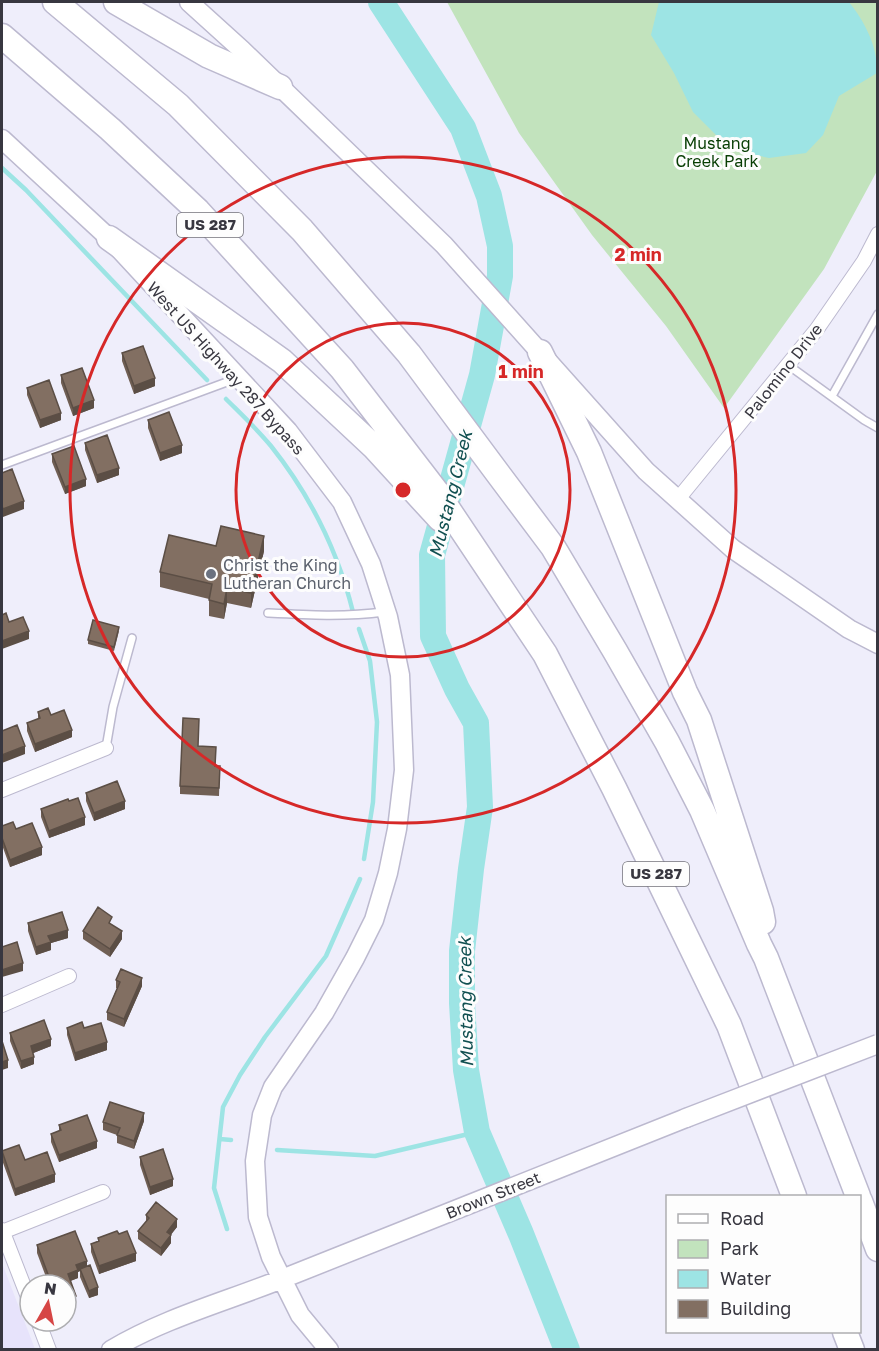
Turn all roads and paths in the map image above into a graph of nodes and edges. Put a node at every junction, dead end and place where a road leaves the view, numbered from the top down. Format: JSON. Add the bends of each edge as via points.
{"nodes":[{"id":1,"x":55,"y":2,"type":"edge"},
{"id":2,"x":116,"y":2,"type":"edge"},
{"id":3,"x":189,"y":2,"type":"edge"},
{"id":4,"x":2,"y":36,"type":"edge"},
{"id":5,"x":280,"y":87,"type":"junction"},
{"id":6,"x":2,"y":140,"type":"edge"},
{"id":7,"x":878,"y":234,"type":"edge"},
{"id":8,"x":109,"y":238,"type":"junction"},
{"id":9,"x":878,"y":314,"type":"edge"},
{"id":10,"x":535,"y":346,"type":"junction"},
{"id":11,"x":788,"y":365,"type":"junction"},
{"id":12,"x":238,"y":378,"type":"junction"},
{"id":13,"x":832,"y":396,"type":"junction"},
{"id":14,"x":878,"y":428,"type":"edge"},
{"id":15,"x":2,"y":465,"type":"edge"},
{"id":16,"x":678,"y":500,"type":"junction"},
{"id":17,"x":486,"y":568,"type":"junction"},
{"id":18,"x":386,"y":611,"type":"junction"},
{"id":19,"x":268,"y":613,"type":"dead end"},
{"id":20,"x":132,"y":638,"type":"dead end"},
{"id":21,"x":878,"y":644,"type":"edge"},
{"id":22,"x":106,"y":748,"type":"joint"},
{"id":23,"x":2,"y":790,"type":"edge"},
{"id":24,"x":766,"y":958,"type":"junction"},
{"id":25,"x":69,"y":976,"type":"dead end"},
{"id":26,"x":2,"y":1005,"type":"edge"},
{"id":27,"x":878,"y":1044,"type":"edge"},
{"id":28,"x":103,"y":1192,"type":"dead end"},
{"id":29,"x":793,"y":1195,"type":"edge"},
{"id":30,"x":857,"y":1195,"type":"edge"},
{"id":31,"x":861,"y":1204,"type":"edge"},
{"id":32,"x":2,"y":1232,"type":"edge"},
{"id":33,"x":878,"y":1249,"type":"edge"},
{"id":34,"x":18,"y":1273,"type":"edge"},
{"id":35,"x":282,"y":1280,"type":"junction"},
{"id":36,"x":43,"y":1333,"type":"edge"},
{"id":37,"x":845,"y":1333,"type":"edge"},
{"id":38,"x":49,"y":1350,"type":"edge"},
{"id":39,"x":111,"y":1350,"type":"edge"},
{"id":40,"x":329,"y":1350,"type":"edge"},
{"id":41,"x":852,"y":1350,"type":"edge"}],
"edges":[{"from":1,"to":24,"type":"highway","via":[[178,105],[302,230],[409,354],[553,547],[667,742],[702,810]]},
{"from":2,"to":5,"type":"highway","via":[[209,56]]},
{"from":3,"to":5,"type":"main road"},
{"from":4,"to":17,"type":"highway","number":"US 287","via":[[198,211],[342,369],[436,491]]},
{"from":5,"to":10,"type":"main road","via":[[444,245]]},
{"from":6,"to":8,"type":"main road","name":"West US Highway 287 Bypass"},
{"from":7,"to":11,"type":"street","name":"Palomino Drive","via":[[864,261]]},
{"from":8,"to":12,"type":"main road","name":"West US Highway 287 Bypass"},
{"from":8,"to":17,"type":"highway","via":[[282,361],[387,462]]},
{"from":9,"to":13,"type":"lane"},
{"from":10,"to":16,"type":"main road","via":[[646,471]]},
{"from":10,"to":24,"type":"highway","via":[[589,452],[699,720],[761,911]]},
{"from":11,"to":13,"type":"lane"},
{"from":11,"to":16,"type":"street","name":"Palomino Drive"},
{"from":12,"to":15,"type":"lane"},
{"from":12,"to":18,"type":"main road","name":"West US Highway 287 Bypass","via":[[288,431],[342,502],[371,564]]},
{"from":13,"to":14,"type":"lane"},
{"from":16,"to":21,"type":"main road","via":[[759,568]]},
{"from":17,"to":29,"type":"highway","number":"US 287","via":[[545,654],[620,799],[729,1025]]},
{"from":18,"to":19,"type":"lane","via":[[322,616]]},
{"from":18,"to":35,"type":"main road","name":"West US Highway 287 Bypass","via":[[400,675],[404,770],[388,873],[374,920],[355,958],[273,1087],[262,1115],[255,1161],[258,1217]]},
{"from":20,"to":22,"type":"lane"},
{"from":22,"to":23,"type":"street"},
{"from":24,"to":30,"type":"highway"},
{"from":25,"to":26,"type":"street"},
{"from":27,"to":35,"type":"main road","name":"Brown Street","bridge":true},
{"from":28,"to":32,"type":"street"},
{"from":31,"to":33,"type":"highway"},
{"from":32,"to":34,"type":"street"},
{"from":35,"to":39,"type":"main road","name":"Brown Street","via":[[190,1313]]},
{"from":35,"to":40,"type":"main road","name":"West US Highway 287 Bypass","via":[[300,1315]]},
{"from":36,"to":38,"type":"street"},
{"from":37,"to":41,"type":"highway"}]}
